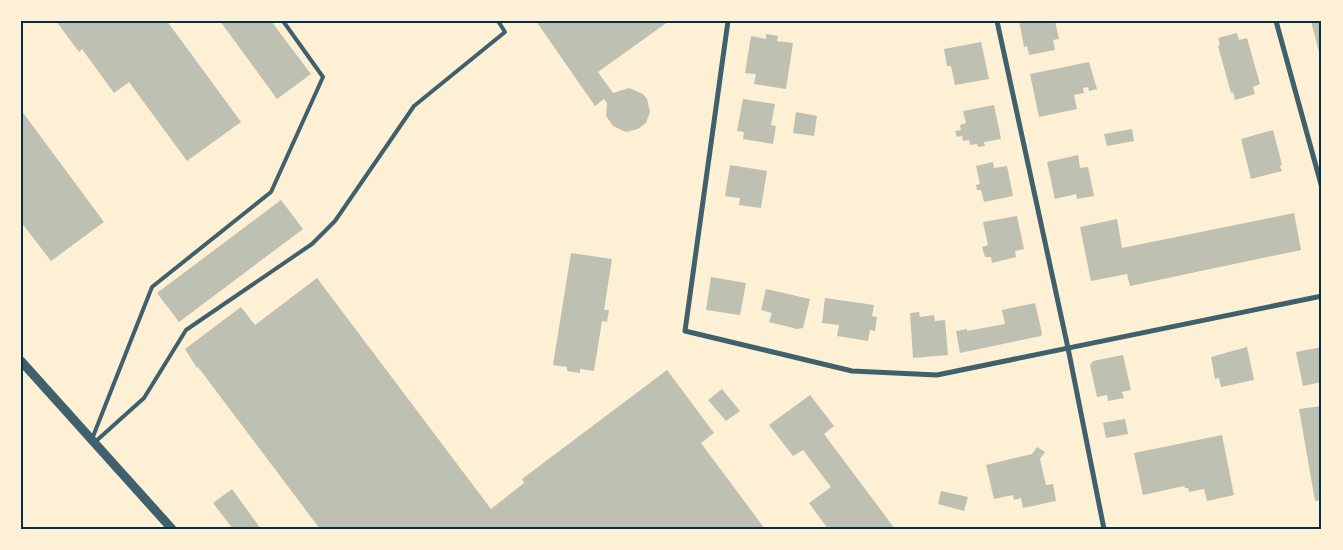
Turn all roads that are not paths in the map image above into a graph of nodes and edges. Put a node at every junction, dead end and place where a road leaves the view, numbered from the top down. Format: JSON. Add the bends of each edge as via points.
{"nodes":[{"id":1,"x":283,"y":21,"type":"edge"},
{"id":2,"x":498,"y":21,"type":"edge"},
{"id":3,"x":728,"y":21,"type":"edge"},
{"id":4,"x":997,"y":21,"type":"edge"},
{"id":5,"x":1276,"y":21,"type":"edge"},
{"id":6,"x":1322,"y":188,"type":"edge"},
{"id":7,"x":1322,"y":296,"type":"edge"},
{"id":8,"x":1068,"y":348,"type":"junction"},
{"id":9,"x":21,"y":360,"type":"edge"},
{"id":10,"x":93,"y":441,"type":"junction"},
{"id":11,"x":172,"y":529,"type":"edge"},
{"id":12,"x":1104,"y":529,"type":"edge"}],
"edges":[{"from":1,"to":10,"type":"lane","via":[[323,77],[271,192],[152,287]]},
{"from":2,"to":10,"type":"lane","via":[[505,32],[414,106],[335,221],[312,244],[186,330],[144,398]]},
{"from":3,"to":8,"type":"street","via":[[685,331],[852,371],[937,375]]},
{"from":4,"to":8,"type":"street"},
{"from":5,"to":6,"type":"street"},
{"from":7,"to":8,"type":"street"},
{"from":8,"to":12,"type":"street"},
{"from":9,"to":10,"type":"street"},
{"from":10,"to":11,"type":"street"}]}
